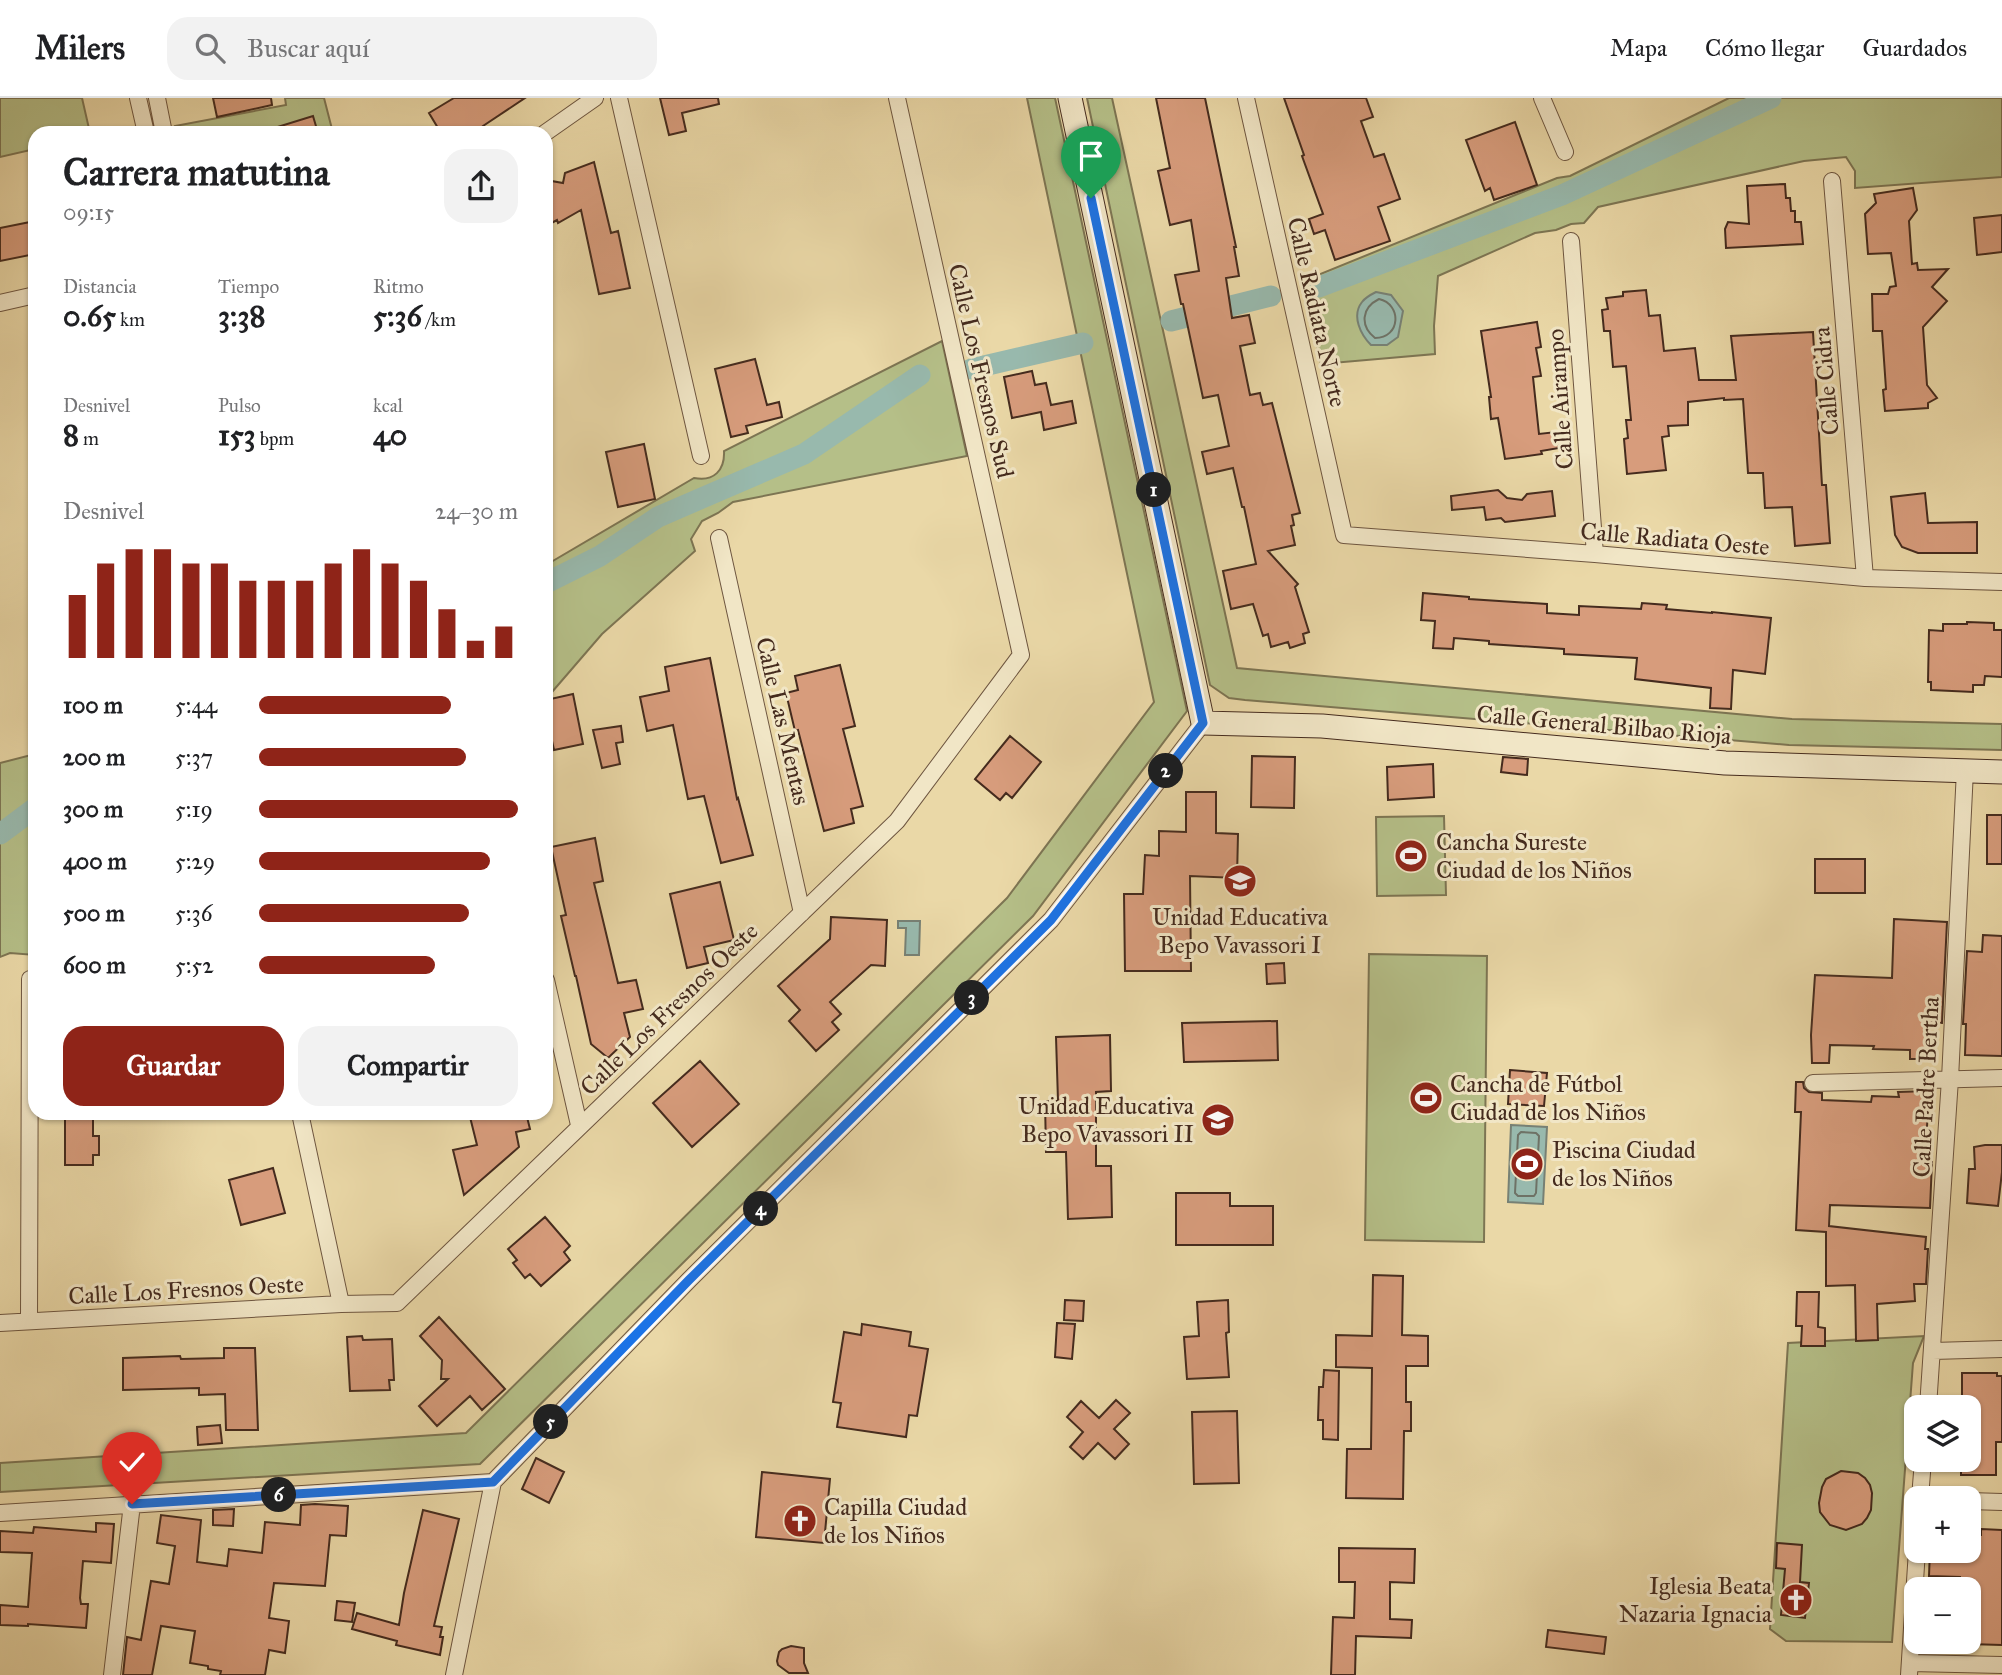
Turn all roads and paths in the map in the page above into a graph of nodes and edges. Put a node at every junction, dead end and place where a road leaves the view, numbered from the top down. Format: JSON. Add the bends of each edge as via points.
{"nodes":[{"id":1,"x":138,"y":98,"type":"edge"},
{"id":2,"x":157,"y":98,"type":"edge"},
{"id":3,"x":595,"y":98,"type":"edge"},
{"id":4,"x":619,"y":98,"type":"edge"},
{"id":5,"x":897,"y":98,"type":"edge"},
{"id":6,"x":1070,"y":98,"type":"edge"},
{"id":7,"x":1246,"y":98,"type":"edge"},
{"id":8,"x":1542,"y":98,"type":"edge"},
{"id":9,"x":144,"y":126,"type":"edge"},
{"id":10,"x":163,"y":126,"type":"edge"},
{"id":11,"x":553,"y":127,"type":"edge"},
{"id":12,"x":1565,"y":152,"type":"dead end"},
{"id":13,"x":1832,"y":181,"type":"dead end"},
{"id":14,"x":1571,"y":241,"type":"dead end"},
{"id":15,"x":28,"y":297,"type":"edge"},
{"id":16,"x":0,"y":303,"type":"edge"},
{"id":17,"x":701,"y":456,"type":"dead end"},
{"id":18,"x":1344,"y":535,"type":"joint"},
{"id":19,"x":719,"y":538,"type":"dead end"},
{"id":20,"x":1595,"y":554,"type":"junction"},
{"id":21,"x":1865,"y":578,"type":"junction"},
{"id":22,"x":2002,"y":582,"type":"edge"},
{"id":23,"x":1021,"y":654,"type":"joint"},
{"id":24,"x":1203,"y":723,"type":"junction"},
{"id":25,"x":1965,"y":770,"type":"junction"},
{"id":26,"x":2002,"y":772,"type":"edge"},
{"id":27,"x":802,"y":913,"type":"junction"},
{"id":28,"x":553,"y":1011,"type":"edge"},
{"id":29,"x":2002,"y":1078,"type":"edge"},
{"id":30,"x":1950,"y":1079,"type":"junction"},
{"id":31,"x":1813,"y":1083,"type":"dead end"},
{"id":32,"x":30,"y":1120,"type":"edge"},
{"id":33,"x":302,"y":1120,"type":"edge"},
{"id":34,"x":579,"y":1125,"type":"junction"},
{"id":35,"x":341,"y":1304,"type":"junction"},
{"id":36,"x":29,"y":1321,"type":"junction"},
{"id":37,"x":0,"y":1323,"type":"edge"},
{"id":38,"x":2002,"y":1349,"type":"edge"},
{"id":39,"x":1933,"y":1351,"type":"junction"},
{"id":40,"x":1929,"y":1395,"type":"edge"},
{"id":41,"x":493,"y":1482,"type":"junction"},
{"id":42,"x":1981,"y":1501,"type":"edge"},
{"id":43,"x":2002,"y":1502,"type":"edge"},
{"id":44,"x":132,"y":1504,"type":"junction"},
{"id":45,"x":0,"y":1513,"type":"edge"},
{"id":46,"x":1916,"y":1563,"type":"edge"},
{"id":47,"x":2002,"y":1665,"type":"edge"},
{"id":48,"x":1909,"y":1669,"type":"edge"},
{"id":49,"x":112,"y":1675,"type":"edge"},
{"id":50,"x":454,"y":1675,"type":"edge"}],
"edges":[{"from":1,"to":9,"type":"street"},
{"from":2,"to":10,"type":"street"},
{"from":3,"to":11,"type":"street"},
{"from":4,"to":17,"type":"street"},
{"from":5,"to":23,"type":"street","name":"Calle Los Fresnos Sud"},
{"from":6,"to":24,"type":"street"},
{"from":7,"to":18,"type":"street","name":"Calle Radiata Norte"},
{"from":8,"to":12,"type":"street"},
{"from":13,"to":21,"type":"street","name":"Calle Cidra"},
{"from":14,"to":20,"type":"street","name":"Calle Airampo"},
{"from":15,"to":16,"type":"street"},
{"from":18,"to":20,"type":"street","name":"Calle Radiata Oeste"},
{"from":19,"to":27,"type":"street","name":"Calle Las Mentas"},
{"from":20,"to":21,"type":"street","name":"Calle Radiata Oeste"},
{"from":21,"to":22,"type":"street","name":"Calle Radiata Oeste"},
{"from":23,"to":27,"type":"street","name":"Calle Los Fresnos Oeste","via":[[897,821]]},
{"from":24,"to":25,"type":"street","name":"Calle General Bilbao Rioja","via":[[1322,726],[1725,763]]},
{"from":24,"to":41,"type":"street","via":[[1051,920]]},
{"from":25,"to":26,"type":"street","name":"Calle General Bilbao Rioja"},
{"from":25,"to":30,"type":"street","name":"Calle Padre Bertha"},
{"from":27,"to":34,"type":"street","name":"Calle Los Fresnos Oeste"},
{"from":28,"to":34,"type":"street"},
{"from":29,"to":30,"type":"street"},
{"from":30,"to":31,"type":"street"},
{"from":30,"to":39,"type":"street","name":"Calle Padre Bertha"},
{"from":32,"to":36,"type":"street"},
{"from":33,"to":35,"type":"street"},
{"from":34,"to":35,"type":"street","name":"Calle Los Fresnos Oeste","via":[[397,1303]]},
{"from":35,"to":36,"type":"street","name":"Calle Los Fresnos Oeste"},
{"from":36,"to":37,"type":"street","name":"Calle Los Fresnos Oeste"},
{"from":38,"to":39,"type":"street"},
{"from":39,"to":40,"type":"street","name":"Calle Padre Bertha"},
{"from":41,"to":44,"type":"street"},
{"from":41,"to":50,"type":"street"},
{"from":42,"to":43,"type":"street"},
{"from":44,"to":45,"type":"street"},
{"from":44,"to":49,"type":"street"},
{"from":46,"to":48,"type":"street"},
{"from":47,"to":48,"type":"street"}]}
